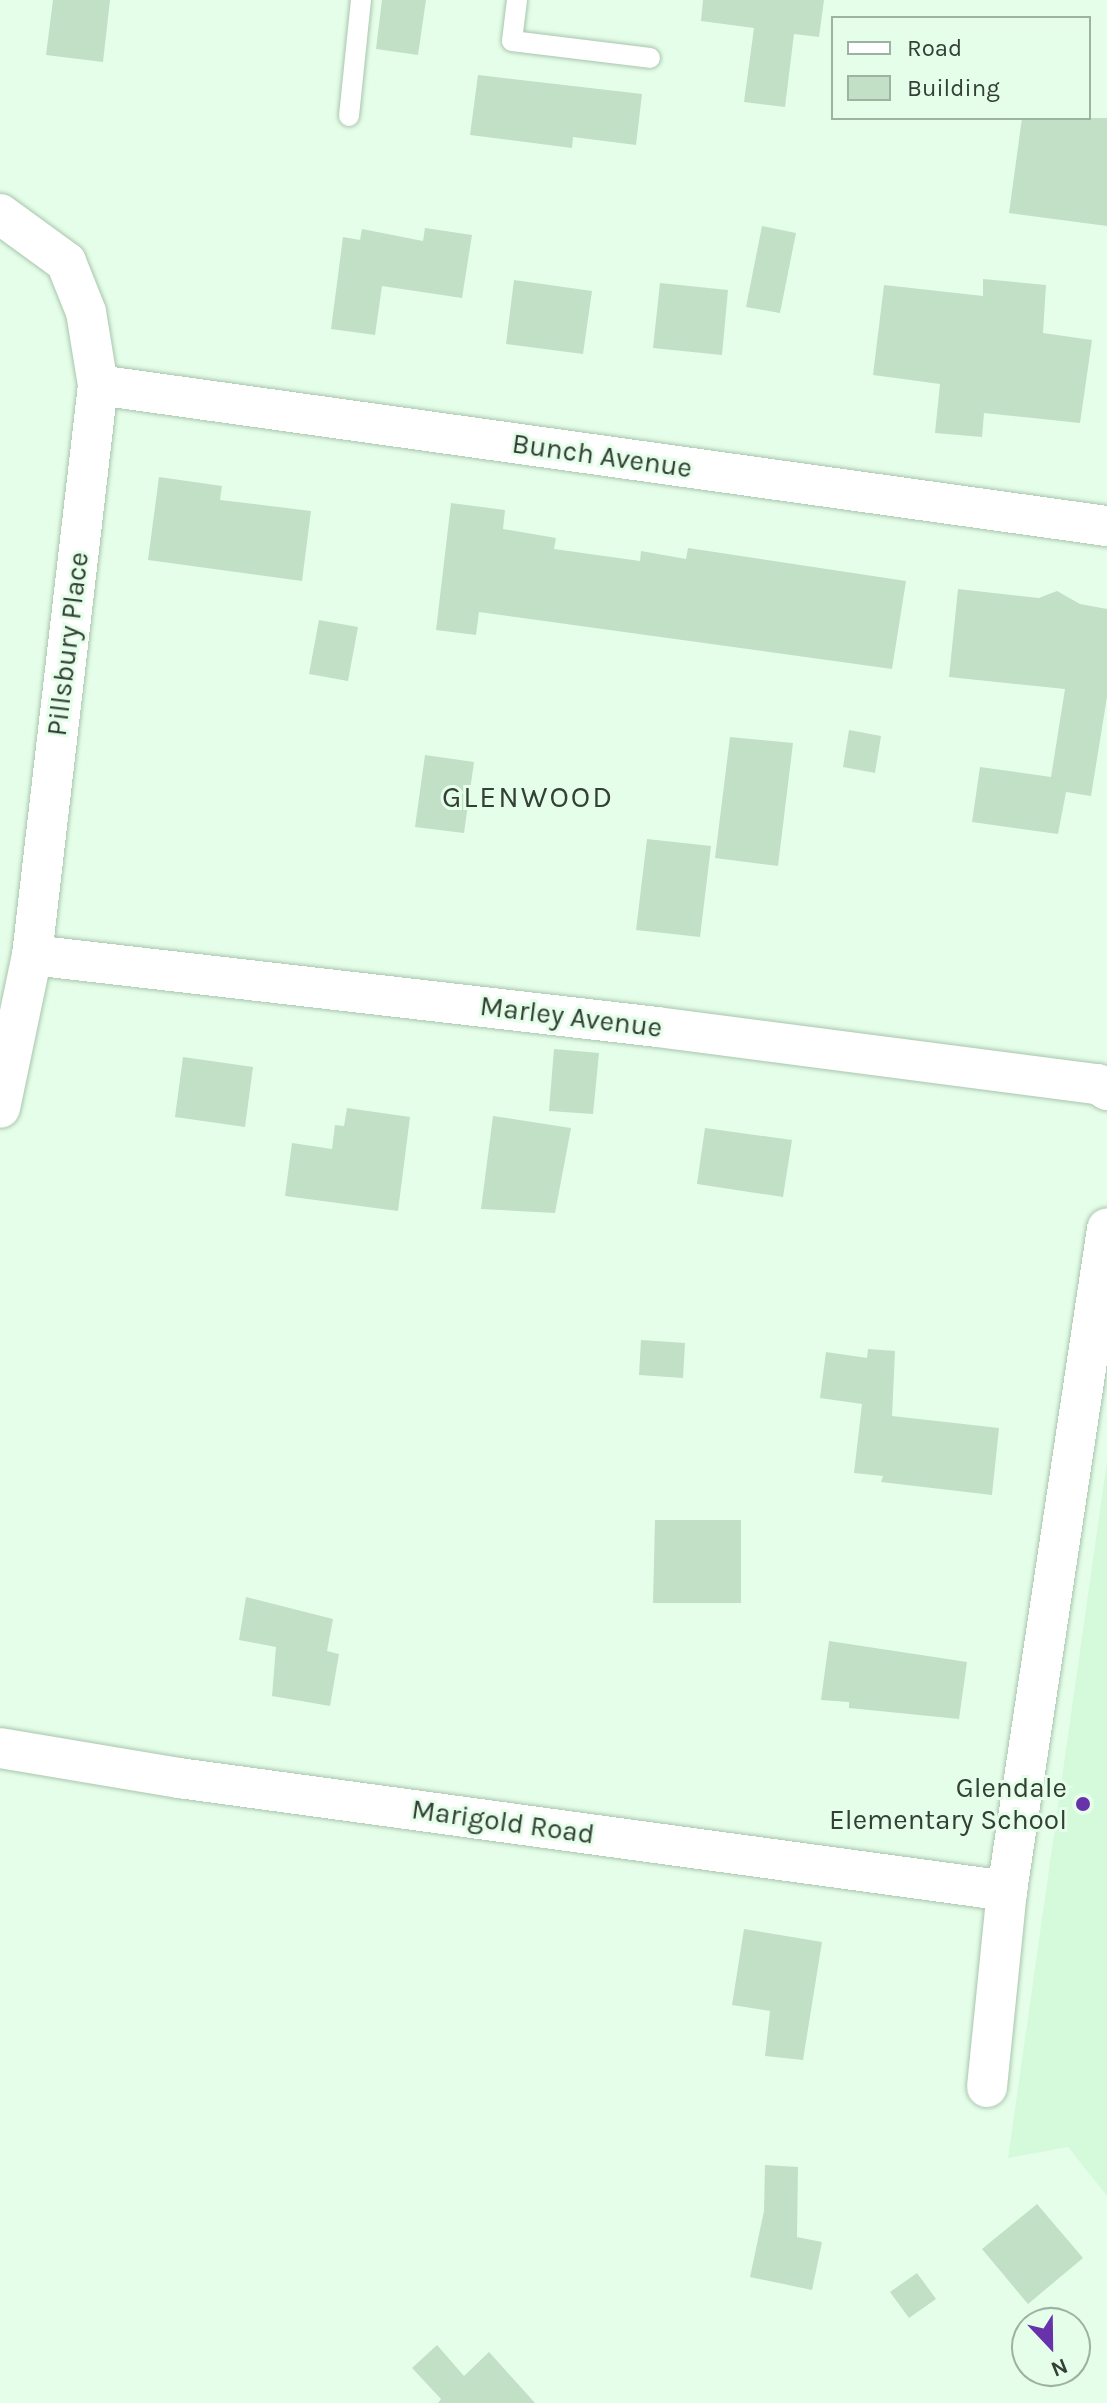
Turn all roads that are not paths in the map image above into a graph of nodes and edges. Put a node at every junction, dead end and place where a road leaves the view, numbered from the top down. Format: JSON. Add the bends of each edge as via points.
{"nodes":[{"id":1,"x":361,"y":0,"type":"edge"},
{"id":2,"x":517,"y":0,"type":"edge"},
{"id":3,"x":650,"y":58,"type":"dead end"},
{"id":4,"x":349,"y":116,"type":"dead end"},
{"id":5,"x":0,"y":214,"type":"edge"},
{"id":6,"x":98,"y":385,"type":"junction"},
{"id":7,"x":1107,"y":526,"type":"edge"},
{"id":8,"x":32,"y":955,"type":"junction"},
{"id":9,"x":1107,"y":1090,"type":"edge"},
{"id":10,"x":0,"y":1108,"type":"edge"},
{"id":11,"x":1107,"y":1229,"type":"edge"},
{"id":12,"x":0,"y":1748,"type":"edge"},
{"id":13,"x":1007,"y":1891,"type":"junction"},
{"id":14,"x":987,"y":2087,"type":"dead end"}],
"edges":[{"from":1,"to":4,"type":"lane"},
{"from":2,"to":3,"type":"lane","via":[[512,41]]},
{"from":5,"to":6,"type":"street","name":"Pillsbury Place","via":[[66,262],[86,312]]},
{"from":6,"to":7,"type":"street","name":"Bunch Avenue"},
{"from":6,"to":8,"type":"street","name":"Pillsbury Place"},
{"from":8,"to":9,"type":"street","name":"Marley Avenue","via":[[657,1027],[1098,1084]]},
{"from":8,"to":10,"type":"street","name":"Pillsbury Place"},
{"from":11,"to":13,"type":"street"},
{"from":12,"to":13,"type":"street","name":"Marigold Road","via":[[179,1778]]},
{"from":13,"to":14,"type":"street"}]}
